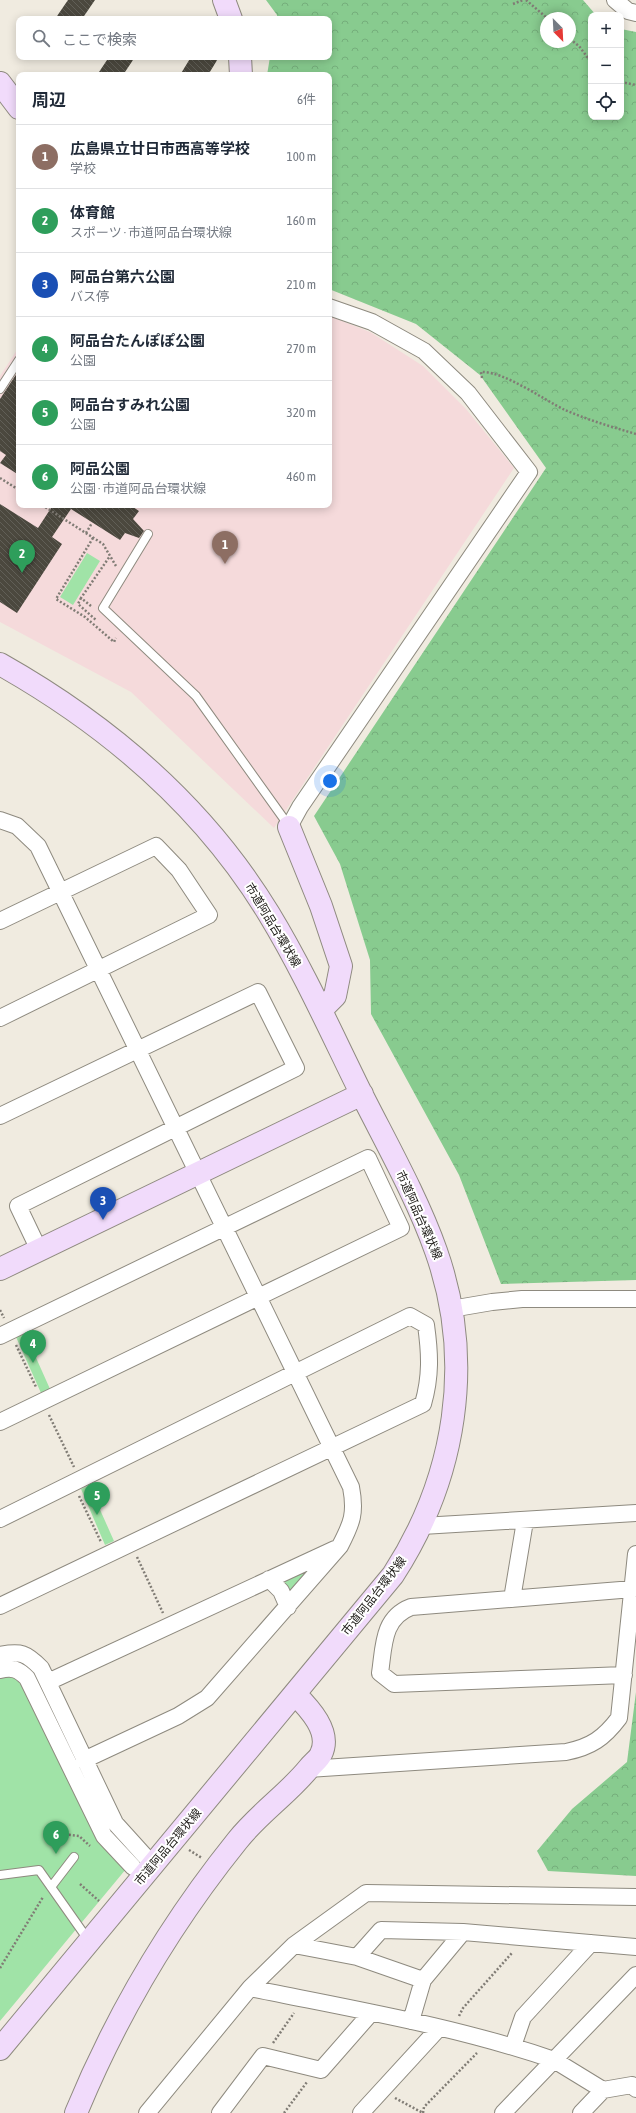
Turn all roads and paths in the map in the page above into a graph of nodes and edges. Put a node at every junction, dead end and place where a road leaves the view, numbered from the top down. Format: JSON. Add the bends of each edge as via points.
{"nodes":[{"id":1,"x":224,"y":0,"type":"edge"},
{"id":2,"x":522,"y":0,"type":"edge"},
{"id":3,"x":526,"y":0,"type":"edge"},
{"id":4,"x":615,"y":0,"type":"edge"},
{"id":5,"x":513,"y":4,"type":"dead end"},
{"id":6,"x":540,"y":12,"type":"edge"},
{"id":7,"x":636,"y":13,"type":"edge"},
{"id":8,"x":230,"y":16,"type":"edge"},
{"id":9,"x":576,"y":44,"type":"edge"},
{"id":10,"x":588,"y":58,"type":"edge"},
{"id":11,"x":240,"y":60,"type":"edge"},
{"id":12,"x":242,"y":72,"type":"edge"},
{"id":13,"x":0,"y":83,"type":"edge"},
{"id":14,"x":624,"y":83,"type":"edge"},
{"id":15,"x":636,"y":85,"type":"edge"},
{"id":16,"x":16,"y":104,"type":"edge"},
{"id":17,"x":332,"y":308,"type":"edge"},
{"id":18,"x":16,"y":365,"type":"edge"},
{"id":19,"x":482,"y":378,"type":"dead end"},
{"id":20,"x":0,"y":389,"type":"edge"},
{"id":21,"x":636,"y":434,"type":"edge"},
{"id":22,"x":0,"y":478,"type":"edge"},
{"id":23,"x":16,"y":488,"type":"edge"},
{"id":24,"x":47,"y":508,"type":"edge"},
{"id":25,"x":92,"y":523,"type":"dead end"},
{"id":26,"x":86,"y":533,"type":"junction"},
{"id":27,"x":148,"y":534,"type":"dead end"},
{"id":28,"x":93,"y":538,"type":"junction"},
{"id":29,"x":110,"y":556,"type":"dead end"},
{"id":30,"x":82,"y":598,"type":"dead end"},
{"id":31,"x":100,"y":624,"type":"dead end"},
{"id":32,"x":111,"y":633,"type":"dead end"},
{"id":33,"x":0,"y":664,"type":"edge"},
{"id":34,"x":0,"y":820,"type":"edge"},
{"id":35,"x":289,"y":827,"type":"junction"},
{"id":36,"x":61,"y":892,"type":"junction"},
{"id":37,"x":0,"y":921,"type":"edge"},
{"id":38,"x":98,"y":969,"type":"junction"},
{"id":39,"x":321,"y":1010,"type":"junction"},
{"id":40,"x":0,"y":1018,"type":"edge"},
{"id":41,"x":138,"y":1050,"type":"junction"},
{"id":42,"x":362,"y":1094,"type":"junction"},
{"id":43,"x":0,"y":1116,"type":"edge"},
{"id":44,"x":176,"y":1128,"type":"junction"},
{"id":45,"x":198,"y":1174,"type":"junction"},
{"id":46,"x":224,"y":1227,"type":"junction"},
{"id":47,"x":40,"y":1250,"type":"junction"},
{"id":48,"x":0,"y":1270,"type":"edge"},
{"id":49,"x":258,"y":1297,"type":"junction"},
{"id":50,"x":636,"y":1299,"type":"edge"},
{"id":51,"x":451,"y":1309,"type":"junction"},
{"id":52,"x":0,"y":1336,"type":"edge"},
{"id":53,"x":23,"y":1358,"type":"dead end"},
{"id":54,"x":29,"y":1372,"type":"dead end"},
{"id":55,"x":295,"y":1373,"type":"junction"},
{"id":56,"x":43,"y":1401,"type":"junction"},
{"id":57,"x":0,"y":1422,"type":"edge"},
{"id":58,"x":332,"y":1448,"type":"junction"},
{"id":59,"x":80,"y":1480,"type":"junction"},
{"id":60,"x":636,"y":1513,"type":"edge"},
{"id":61,"x":87,"y":1514,"type":"dead end"},
{"id":62,"x":0,"y":1520,"type":"edge"},
{"id":63,"x":524,"y":1521,"type":"junction"},
{"id":64,"x":422,"y":1526,"type":"junction"},
{"id":65,"x":95,"y":1530,"type":"dead end"},
{"id":66,"x":130,"y":1544,"type":"junction"},
{"id":67,"x":340,"y":1546,"type":"junction"},
{"id":68,"x":636,"y":1554,"type":"edge"},
{"id":69,"x":269,"y":1579,"type":"junction"},
{"id":70,"x":633,"y":1589,"type":"junction"},
{"id":71,"x":512,"y":1599,"type":"junction"},
{"id":72,"x":0,"y":1606,"type":"edge"},
{"id":73,"x":288,"y":1608,"type":"junction"},
{"id":74,"x":169,"y":1626,"type":"junction"},
{"id":75,"x":0,"y":1655,"type":"edge"},
{"id":76,"x":0,"y":1670,"type":"edge"},
{"id":77,"x":624,"y":1675,"type":"junction"},
{"id":78,"x":48,"y":1682,"type":"junction"},
{"id":79,"x":295,"y":1694,"type":"junction"},
{"id":80,"x":84,"y":1760,"type":"junction"},
{"id":81,"x":308,"y":1769,"type":"junction"},
{"id":82,"x":45,"y":1832,"type":"dead end"},
{"id":83,"x":187,"y":1849,"type":"dead end"},
{"id":84,"x":96,"y":1851,"type":"dead end"},
{"id":85,"x":74,"y":1857,"type":"dead end"},
{"id":86,"x":206,"y":1860,"type":"dead end"},
{"id":87,"x":143,"y":1866,"type":"junction"},
{"id":88,"x":0,"y":1875,"type":"edge"},
{"id":89,"x":80,"y":1884,"type":"dead end"},
{"id":90,"x":51,"y":1887,"type":"junction"},
{"id":91,"x":636,"y":1897,"type":"edge"},
{"id":92,"x":103,"y":1904,"type":"dead end"},
{"id":93,"x":463,"y":1932,"type":"junction"},
{"id":94,"x":526,"y":1937,"type":"junction"},
{"id":95,"x":89,"y":1942,"type":"junction"},
{"id":96,"x":591,"y":1943,"type":"junction"},
{"id":97,"x":294,"y":1946,"type":"junction"},
{"id":98,"x":636,"y":1947,"type":"edge"},
{"id":99,"x":357,"y":1957,"type":"junction"},
{"id":100,"x":0,"y":1968,"type":"edge"},
{"id":101,"x":636,"y":1975,"type":"edge"},
{"id":102,"x":423,"y":1980,"type":"junction"},
{"id":103,"x":250,"y":1988,"type":"junction"},
{"id":104,"x":299,"y":1998,"type":"junction"},
{"id":105,"x":371,"y":2013,"type":"junction"},
{"id":106,"x":411,"y":2021,"type":"junction"},
{"id":107,"x":444,"y":2029,"type":"junction"},
{"id":108,"x":489,"y":2041,"type":"junction"},
{"id":109,"x":513,"y":2046,"type":"junction"},
{"id":110,"x":0,"y":2049,"type":"edge"},
{"id":111,"x":263,"y":2056,"type":"junction"},
{"id":112,"x":554,"y":2060,"type":"junction"},
{"id":113,"x":309,"y":2068,"type":"junction"},
{"id":114,"x":635,"y":2085,"type":"edge"},
{"id":115,"x":603,"y":2090,"type":"junction"},
{"id":116,"x":399,"y":2101,"type":"dead end"},
{"id":117,"x":76,"y":2113,"type":"edge"},
{"id":118,"x":147,"y":2113,"type":"edge"},
{"id":119,"x":220,"y":2113,"type":"edge"},
{"id":120,"x":284,"y":2113,"type":"edge"},
{"id":121,"x":360,"y":2113,"type":"edge"},
{"id":122,"x":423,"y":2113,"type":"edge"},
{"id":123,"x":503,"y":2113,"type":"edge"},
{"id":124,"x":581,"y":2113,"type":"edge"}],
"edges":[{"from":1,"to":8,"type":"street"},
{"from":2,"to":5,"type":"path"},
{"from":3,"to":6,"type":"path"},
{"from":4,"to":7,"type":"street","via":[[628,11]]},
{"from":9,"to":10,"type":"path"},
{"from":11,"to":12,"type":"street"},
{"from":13,"to":16,"type":"street"},
{"from":14,"to":15,"type":"path"},
{"from":17,"to":35,"type":"street","via":[[372,322],[424,351],[468,393],[529,472],[300,807]]},
{"from":18,"to":20,"type":"lane"},
{"from":19,"to":21,"type":"path","via":[[481,372],[487,372],[564,409],[598,423]]},
{"from":22,"to":23,"type":"path"},
{"from":24,"to":26,"type":"path"},
{"from":25,"to":26,"type":"path"},
{"from":26,"to":28,"type":"path"},
{"from":27,"to":35,"type":"lane","via":[[103,608],[196,696]]},
{"from":28,"to":29,"type":"path","via":[[103,544]]},
{"from":28,"to":32,"type":"path","via":[[56,599],[85,617],[114,642],[117,638]]},
{"from":30,"to":31,"type":"path","via":[[78,604]]},
{"from":33,"to":39,"type":"street","name":"市道阿品台環状線","via":[[56,697],[106,733],[182,801],[236,867],[267,911]]},
{"from":34,"to":36,"type":"street","via":[[17,826],[38,846]]},
{"from":35,"to":39,"type":"street","via":[[321,906],[341,966],[335,996]]},
{"from":36,"to":37,"type":"street"},
{"from":36,"to":38,"type":"street"},
{"from":36,"to":38,"type":"street","via":[[156,846],[179,870],[209,915]]},
{"from":38,"to":40,"type":"street"},
{"from":38,"to":41,"type":"street"},
{"from":39,"to":42,"type":"street","name":"市道阿品台環状線"},
{"from":41,"to":43,"type":"street"},
{"from":41,"to":44,"type":"street"},
{"from":41,"to":44,"type":"street","via":[[258,992],[293,1061],[296,1068]]},
{"from":42,"to":45,"type":"street"},
{"from":42,"to":51,"type":"street","name":"市道阿品台環状線","via":[[430,1234],[443,1271]]},
{"from":44,"to":45,"type":"street"},
{"from":44,"to":47,"type":"street","via":[[18,1206]]},
{"from":45,"to":46,"type":"street"},
{"from":45,"to":47,"type":"street"},
{"from":46,"to":49,"type":"street"},
{"from":46,"to":49,"type":"street","via":[[368,1158],[401,1228]]},
{"from":46,"to":52,"type":"street"},
{"from":47,"to":48,"type":"street"},
{"from":49,"to":55,"type":"street"},
{"from":49,"to":56,"type":"street"},
{"from":50,"to":51,"type":"street","via":[[522,1299]]},
{"from":51,"to":64,"type":"street","name":"市道阿品台環状線","via":[[456,1362],[453,1418],[442,1473]]},
{"from":53,"to":54,"type":"path"},
{"from":55,"to":58,"type":"street"},
{"from":55,"to":58,"type":"street","via":[[410,1316],[426,1325],[430,1357],[428,1386],[423,1404]]},
{"from":55,"to":59,"type":"street"},
{"from":56,"to":57,"type":"street"},
{"from":56,"to":59,"type":"path"},
{"from":58,"to":66,"type":"street"},
{"from":58,"to":67,"type":"street","via":[[351,1487],[355,1504],[353,1520]]},
{"from":59,"to":62,"type":"street"},
{"from":60,"to":63,"type":"street"},
{"from":61,"to":65,"type":"path"},
{"from":63,"to":64,"type":"street"},
{"from":63,"to":71,"type":"street"},
{"from":64,"to":79,"type":"street","name":"市道阿品台環状線","via":[[393,1574]]},
{"from":66,"to":72,"type":"street"},
{"from":66,"to":74,"type":"path"},
{"from":67,"to":69,"type":"street"},
{"from":67,"to":73,"type":"street"},
{"from":68,"to":70,"type":"street"},
{"from":69,"to":73,"type":"street","via":[[281,1591]]},
{"from":69,"to":74,"type":"street"},
{"from":70,"to":71,"type":"street"},
{"from":70,"to":77,"type":"street"},
{"from":71,"to":77,"type":"street","via":[[411,1607],[402,1611],[389,1624],[380,1673],[394,1684]]},
{"from":73,"to":80,"type":"street","via":[[207,1698],[178,1716]]},
{"from":74,"to":78,"type":"street"},
{"from":75,"to":78,"type":"street","via":[[14,1652],[28,1655],[41,1668]]},
{"from":76,"to":87,"type":"street","via":[[20,1670],[27,1678],[104,1836]]},
{"from":77,"to":81,"type":"street","via":[[619,1718],[598,1741],[584,1748],[566,1752]]},
{"from":78,"to":80,"type":"street"},
{"from":79,"to":81,"type":"street","via":[[311,1710],[319,1723],[324,1740],[321,1754]]},
{"from":79,"to":87,"type":"street","name":"市道阿品台環状線"},
{"from":80,"to":87,"type":"street","via":[[115,1823]]},
{"from":81,"to":117,"type":"street","via":[[240,1837],[199,1890],[108,2039]]},
{"from":82,"to":84,"type":"path","via":[[79,1836]]},
{"from":83,"to":86,"type":"path"},
{"from":85,"to":90,"type":"lane"},
{"from":87,"to":95,"type":"street","name":"市道阿品台環状線"},
{"from":88,"to":90,"type":"lane","via":[[38,1870]]},
{"from":89,"to":92,"type":"path"},
{"from":90,"to":95,"type":"lane"},
{"from":90,"to":100,"type":"path","via":[[23,1927]]},
{"from":91,"to":97,"type":"street","via":[[366,1893]]},
{"from":93,"to":94,"type":"street"},
{"from":93,"to":99,"type":"street","via":[[381,1930]]},
{"from":93,"to":102,"type":"street"},
{"from":94,"to":96,"type":"street"},
{"from":94,"to":107,"type":"path"},
{"from":95,"to":110,"type":"street","name":"市道阿品台環状線"},
{"from":96,"to":98,"type":"street"},
{"from":96,"to":109,"type":"street","via":[[523,2017]]},
{"from":97,"to":99,"type":"street"},
{"from":97,"to":103,"type":"street"},
{"from":99,"to":102,"type":"street"},
{"from":101,"to":112,"type":"street"},
{"from":102,"to":106,"type":"street"},
{"from":103,"to":104,"type":"street"},
{"from":103,"to":118,"type":"street"},
{"from":104,"to":105,"type":"street"},
{"from":104,"to":111,"type":"path","via":[[293,2015]]},
{"from":105,"to":106,"type":"street"},
{"from":105,"to":113,"type":"street","via":[[321,2070]]},
{"from":106,"to":107,"type":"street"},
{"from":107,"to":108,"type":"street"},
{"from":107,"to":121,"type":"street"},
{"from":108,"to":109,"type":"street"},
{"from":108,"to":122,"type":"path","via":[[424,2108]]},
{"from":109,"to":112,"type":"street"},
{"from":111,"to":113,"type":"street"},
{"from":111,"to":119,"type":"street"},
{"from":112,"to":115,"type":"street"},
{"from":112,"to":123,"type":"street"},
{"from":113,"to":120,"type":"path","via":[[307,2084]]},
{"from":114,"to":115,"type":"street"},
{"from":115,"to":124,"type":"street"},
{"from":116,"to":122,"type":"path"}]}
